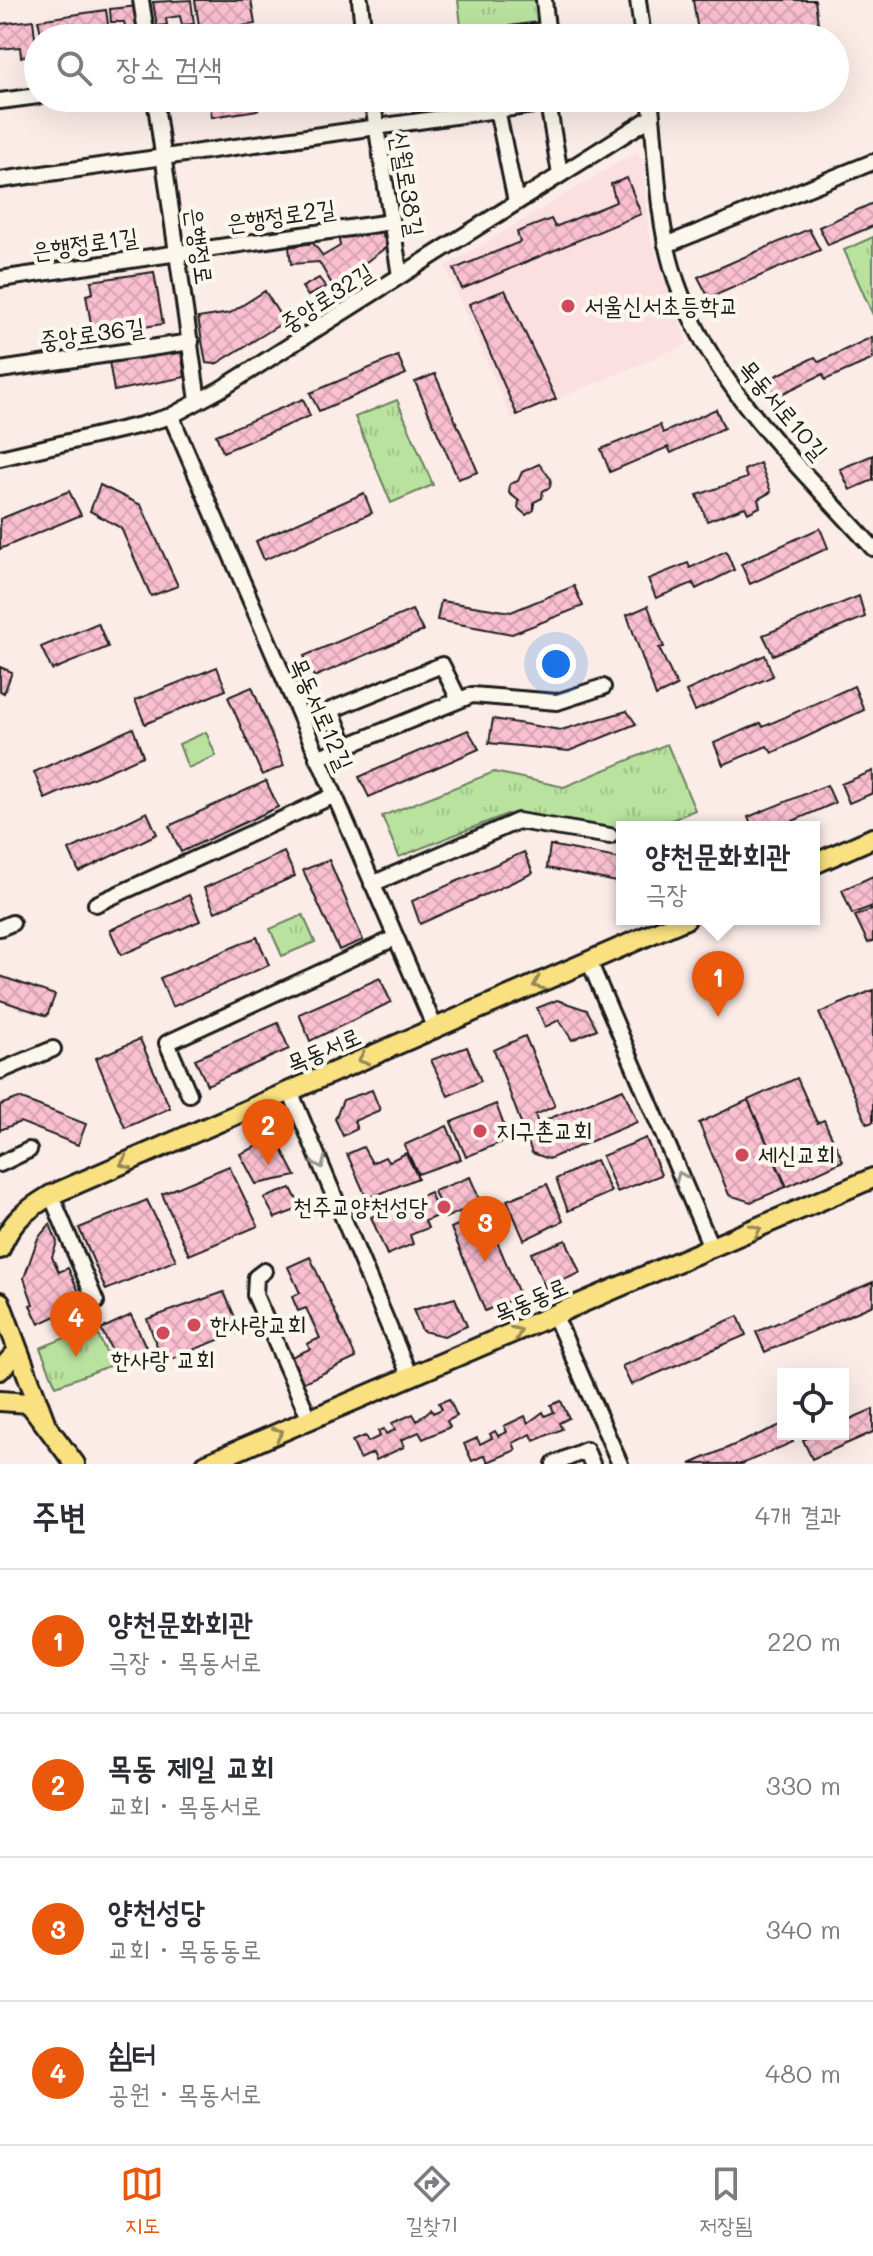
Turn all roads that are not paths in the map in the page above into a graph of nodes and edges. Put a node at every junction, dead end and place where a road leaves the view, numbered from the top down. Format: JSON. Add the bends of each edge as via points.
{"nodes":[{"id":1,"x":141,"y":0,"type":"edge"},
{"id":2,"x":360,"y":0,"type":"edge"},
{"id":3,"x":544,"y":0,"type":"edge"},
{"id":4,"x":638,"y":0,"type":"edge"},
{"id":5,"x":145,"y":24,"type":"edge"},
{"id":6,"x":363,"y":24,"type":"edge"},
{"id":7,"x":547,"y":24,"type":"edge"},
{"id":8,"x":641,"y":24,"type":"edge"},
{"id":9,"x":24,"y":98,"type":"edge"},
{"id":10,"x":0,"y":101,"type":"edge"},
{"id":11,"x":157,"y":112,"type":"edge"},
{"id":12,"x":374,"y":112,"type":"edge"},
{"id":13,"x":475,"y":112,"type":"edge"},
{"id":14,"x":498,"y":112,"type":"edge"},
{"id":15,"x":555,"y":112,"type":"edge"},
{"id":16,"x":651,"y":112,"type":"edge"},
{"id":17,"x":652,"y":117,"type":"junction"},
{"id":18,"x":375,"y":126,"type":"junction"},
{"id":19,"x":163,"y":156,"type":"junction"},
{"id":20,"x":873,"y":162,"type":"edge"},
{"id":21,"x":560,"y":174,"type":"junction"},
{"id":22,"x":0,"y":180,"type":"edge"},
{"id":23,"x":516,"y":202,"type":"junction"},
{"id":24,"x":391,"y":222,"type":"junction"},
{"id":25,"x":666,"y":245,"type":"junction"},
{"id":26,"x":177,"y":253,"type":"junction"},
{"id":27,"x":400,"y":276,"type":"junction"},
{"id":28,"x":0,"y":279,"type":"edge"},
{"id":29,"x":191,"y":342,"type":"junction"},
{"id":30,"x":0,"y":370,"type":"edge"},
{"id":31,"x":198,"y":401,"type":"junction"},
{"id":32,"x":171,"y":416,"type":"junction"},
{"id":33,"x":0,"y":458,"type":"edge"},
{"id":34,"x":873,"y":548,"type":"edge"},
{"id":35,"x":603,"y":687,"type":"dead end"},
{"id":36,"x":459,"y":700,"type":"junction"},
{"id":37,"x":346,"y":746,"type":"junction"},
{"id":38,"x":317,"y":758,"type":"junction"},
{"id":39,"x":333,"y":796,"type":"junction"},
{"id":40,"x":610,"y":836,"type":"dead end"},
{"id":41,"x":873,"y":838,"type":"edge"},
{"id":42,"x":820,"y":861,"type":"edge"},
{"id":43,"x":372,"y":884,"type":"junction"},
{"id":44,"x":96,"y":904,"type":"dead end"},
{"id":45,"x":672,"y":925,"type":"edge"},
{"id":46,"x":395,"y":938,"type":"junction"},
{"id":47,"x":589,"y":961,"type":"junction"},
{"id":48,"x":435,"y":1028,"type":"junction"},
{"id":49,"x":53,"y":1049,"type":"dead end"},
{"id":50,"x":0,"y":1071,"type":"edge"},
{"id":51,"x":290,"y":1091,"type":"junction"},
{"id":52,"x":189,"y":1094,"type":"dead end"},
{"id":53,"x":29,"y":1150,"type":"dead end"},
{"id":54,"x":0,"y":1164,"type":"edge"},
{"id":55,"x":873,"y":1178,"type":"edge"},
{"id":56,"x":51,"y":1195,"type":"junction"},
{"id":57,"x":0,"y":1249,"type":"edge"},
{"id":58,"x":712,"y":1249,"type":"junction"},
{"id":59,"x":264,"y":1271,"type":"dead end"},
{"id":60,"x":0,"y":1302,"type":"edge"},
{"id":61,"x":96,"y":1302,"type":"dead end"},
{"id":62,"x":555,"y":1316,"type":"junction"},
{"id":63,"x":18,"y":1351,"type":"junction"},
{"id":64,"x":0,"y":1370,"type":"edge"},
{"id":65,"x":410,"y":1377,"type":"junction"},
{"id":66,"x":0,"y":1401,"type":"edge"},
{"id":67,"x":310,"y":1420,"type":"junction"},
{"id":68,"x":45,"y":1422,"type":"junction"},
{"id":69,"x":617,"y":1458,"type":"edge"},
{"id":70,"x":592,"y":1463,"type":"edge"},
{"id":71,"x":75,"y":1464,"type":"edge"},
{"id":72,"x":206,"y":1464,"type":"edge"},
{"id":73,"x":554,"y":1464,"type":"edge"}],
"edges":[{"from":1,"to":5,"type":"street"},
{"from":2,"to":6,"type":"street"},
{"from":3,"to":7,"type":"street"},
{"from":4,"to":8,"type":"street"},
{"from":9,"to":10,"type":"street"},
{"from":11,"to":19,"type":"street","name":"은행정로"},
{"from":12,"to":18,"type":"street","name":"신월로38길"},
{"from":13,"to":18,"type":"street"},
{"from":14,"to":23,"type":"street"},
{"from":15,"to":21,"type":"street"},
{"from":16,"to":17,"type":"street","name":"목동서로10길"},
{"from":17,"to":21,"type":"street","name":"중앙로32길"},
{"from":17,"to":25,"type":"street","name":"목동서로10길"},
{"from":18,"to":19,"type":"street"},
{"from":18,"to":24,"type":"street","name":"신월로38길"},
{"from":19,"to":22,"type":"street"},
{"from":19,"to":26,"type":"street","name":"은행정로"},
{"from":20,"to":25,"type":"street"},
{"from":21,"to":23,"type":"street","name":"중앙로32길"},
{"from":23,"to":27,"type":"street","name":"중앙로32길"},
{"from":24,"to":26,"type":"street","name":"은행정로2길"},
{"from":24,"to":27,"type":"street","name":"신월로38길"},
{"from":25,"to":34,"type":"street","name":"목동서로10길","via":[[683,300],[734,391]]},
{"from":26,"to":28,"type":"street","name":"은행정로1길"},
{"from":26,"to":29,"type":"street","name":"은행정로"},
{"from":27,"to":31,"type":"street","name":"중앙로32길","via":[[254,372]]},
{"from":29,"to":30,"type":"street","name":"중앙로36길"},
{"from":29,"to":31,"type":"street","name":"은행정로"},
{"from":31,"to":32,"type":"street","name":"중앙로32길"},
{"from":32,"to":33,"type":"street","name":"중앙로32길"},
{"from":32,"to":38,"type":"street","name":"목동서로12길"},
{"from":35,"to":36,"type":"street","via":[[557,702],[472,695]]},
{"from":36,"to":37,"type":"street"},
{"from":36,"to":37,"type":"street","via":[[442,665],[331,710]]},
{"from":37,"to":38,"type":"street"},
{"from":38,"to":39,"type":"street","name":"목동서로12길"},
{"from":39,"to":43,"type":"street","name":"목동서로12길"},
{"from":39,"to":44,"type":"street"},
{"from":40,"to":43,"type":"street","via":[[518,821]]},
{"from":41,"to":42,"type":"main road"},
{"from":43,"to":46,"type":"street","name":"목동서로12길"},
{"from":45,"to":47,"type":"main road","name":"목동서로"},
{"from":46,"to":48,"type":"street","name":"목동서로12길"},
{"from":46,"to":52,"type":"street","via":[[167,1043]]},
{"from":47,"to":48,"type":"main road","name":"목동서로","one_way":true},
{"from":58,"to":47,"type":"street","one_way":true},
{"from":48,"to":51,"type":"main road","name":"목동서로","one_way":true},
{"from":49,"to":50,"type":"street"},
{"from":51,"to":56,"type":"main road","name":"목동서로","one_way":true},
{"from":51,"to":65,"type":"street","one_way":true},
{"from":53,"to":54,"type":"street"},
{"from":58,"to":55,"type":"main road","name":"목동동로","one_way":true},
{"from":56,"to":57,"type":"main road","name":"목동서로","via":[[22,1212]]},
{"from":56,"to":61,"type":"street"},
{"from":58,"to":62,"type":"main road","name":"목동동로"},
{"from":59,"to":67,"type":"street","via":[[256,1277],[255,1295]]},
{"from":60,"to":63,"type":"main road"},
{"from":65,"to":62,"type":"main road","name":"목동동로","one_way":true},
{"from":62,"to":69,"type":"street"},
{"from":63,"to":64,"type":"main road"},
{"from":63,"to":68,"type":"main road"},
{"from":65,"to":67,"type":"main road","name":"목동동로"},
{"from":66,"to":68,"type":"main road","via":[[29,1403]]},
{"from":72,"to":67,"type":"main road","name":"목동동로","one_way":true},
{"from":68,"to":71,"type":"main road"},
{"from":69,"to":70,"type":"street"},
{"from":70,"to":73,"type":"street","via":[[586,1450]]}]}
